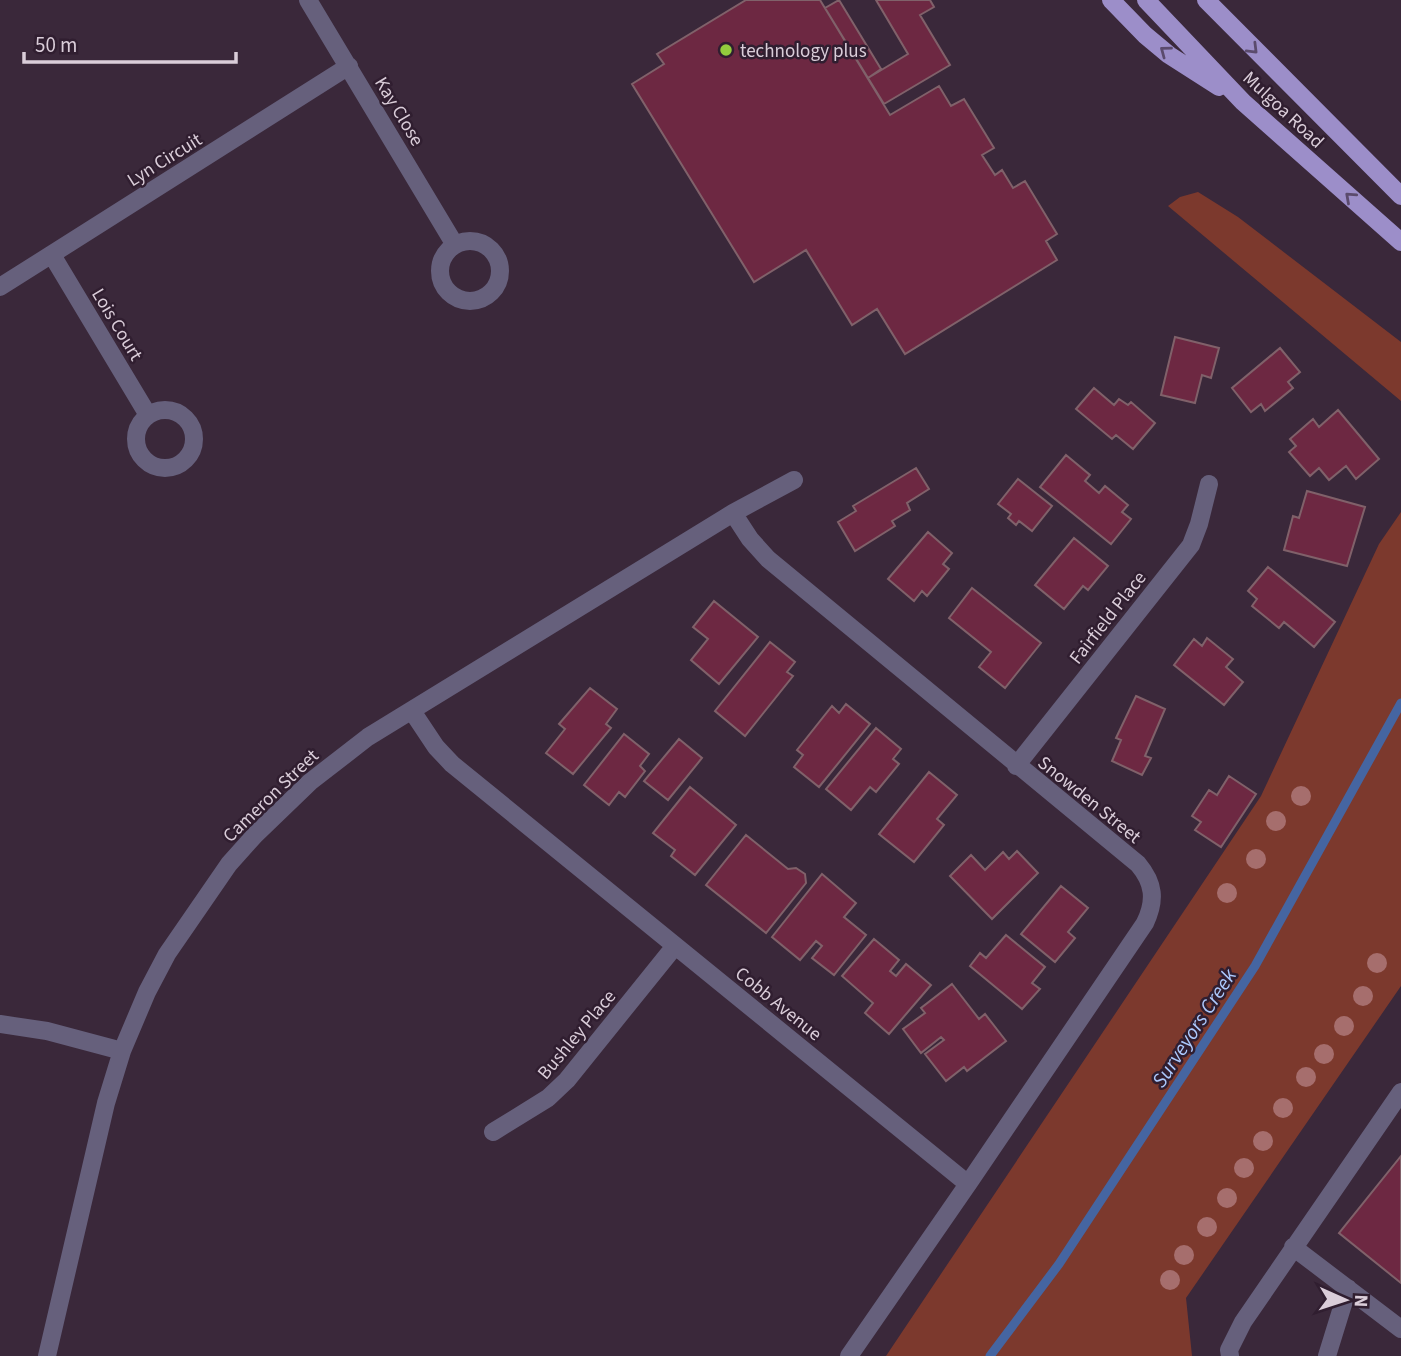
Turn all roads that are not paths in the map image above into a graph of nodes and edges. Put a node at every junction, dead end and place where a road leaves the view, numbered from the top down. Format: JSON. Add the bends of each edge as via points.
{"nodes":[{"id":1,"x":308,"y":0,"type":"edge"},
{"id":2,"x":1111,"y":0,"type":"edge"},
{"id":3,"x":1146,"y":0,"type":"edge"},
{"id":4,"x":1206,"y":0,"type":"edge"},
{"id":5,"x":349,"y":66,"type":"junction"},
{"id":6,"x":1242,"y":102,"type":"junction"},
{"id":7,"x":1401,"y":196,"type":"edge"},
{"id":8,"x":1401,"y":242,"type":"edge"},
{"id":9,"x":455,"y":245,"type":"dead end"},
{"id":10,"x":52,"y":255,"type":"junction"},
{"id":11,"x":0,"y":287,"type":"edge"},
{"id":12,"x":148,"y":415,"type":"dead end"},
{"id":13,"x":794,"y":480,"type":"dead end"},
{"id":14,"x":1209,"y":484,"type":"dead end"},
{"id":15,"x":733,"y":513,"type":"junction"},
{"id":16,"x":412,"y":711,"type":"junction"},
{"id":17,"x":1016,"y":766,"type":"junction"},
{"id":18,"x":676,"y":946,"type":"junction"},
{"id":19,"x":0,"y":1024,"type":"edge"},
{"id":20,"x":122,"y":1051,"type":"junction"},
{"id":21,"x":1401,"y":1093,"type":"edge"},
{"id":22,"x":493,"y":1132,"type":"dead end"},
{"id":23,"x":968,"y":1184,"type":"junction"},
{"id":24,"x":1293,"y":1247,"type":"junction"},
{"id":25,"x":1348,"y":1288,"type":"junction"},
{"id":26,"x":1401,"y":1329,"type":"edge"},
{"id":27,"x":47,"y":1356,"type":"edge"},
{"id":28,"x":849,"y":1356,"type":"edge"},
{"id":29,"x":1230,"y":1356,"type":"edge"},
{"id":30,"x":1327,"y":1356,"type":"edge"}],
"edges":[{"from":1,"to":5,"type":"street","name":"Kay Close"},
{"from":6,"to":2,"type":"main road","one_way":true,"via":[[1169,55]]},
{"from":3,"to":6,"type":"main road","name":"Mulgoa Road"},
{"from":4,"to":7,"type":"main road","name":"Mulgoa Road","one_way":true},
{"from":5,"to":9,"type":"street","name":"Kay Close"},
{"from":5,"to":10,"type":"street","name":"Lyn Circuit"},
{"from":8,"to":6,"type":"main road","name":"Mulgoa Road","one_way":true},
{"from":10,"to":11,"type":"street","name":"Lyn Circuit"},
{"from":10,"to":12,"type":"street","name":"Lois Court"},
{"from":13,"to":15,"type":"street","name":"Cameron Street"},
{"from":14,"to":17,"type":"street","name":"Fairfield Place","via":[[1191,545]]},
{"from":15,"to":16,"type":"street","name":"Cameron Street"},
{"from":15,"to":17,"type":"street","name":"Snowden Street","via":[[768,559]]},
{"from":16,"to":18,"type":"street","name":"Cobb Avenue","via":[[452,764]]},
{"from":16,"to":20,"type":"street","name":"Cameron Street","via":[[368,737],[310,782],[229,864],[167,954]]},
{"from":17,"to":23,"type":"street","name":"Snowden Street","via":[[1138,864],[1148,875],[1153,899],[1145,923]]},
{"from":18,"to":22,"type":"street","name":"Bushley Place","via":[[566,1080],[548,1098]]},
{"from":18,"to":23,"type":"street","name":"Cobb Avenue"},
{"from":19,"to":20,"type":"street"},
{"from":20,"to":27,"type":"street","name":"Cameron Street"},
{"from":21,"to":24,"type":"street"},
{"from":23,"to":28,"type":"street"},
{"from":24,"to":25,"type":"street"},
{"from":24,"to":29,"type":"street","via":[[1243,1322]]},
{"from":25,"to":26,"type":"street"},
{"from":25,"to":30,"type":"street"}]}
